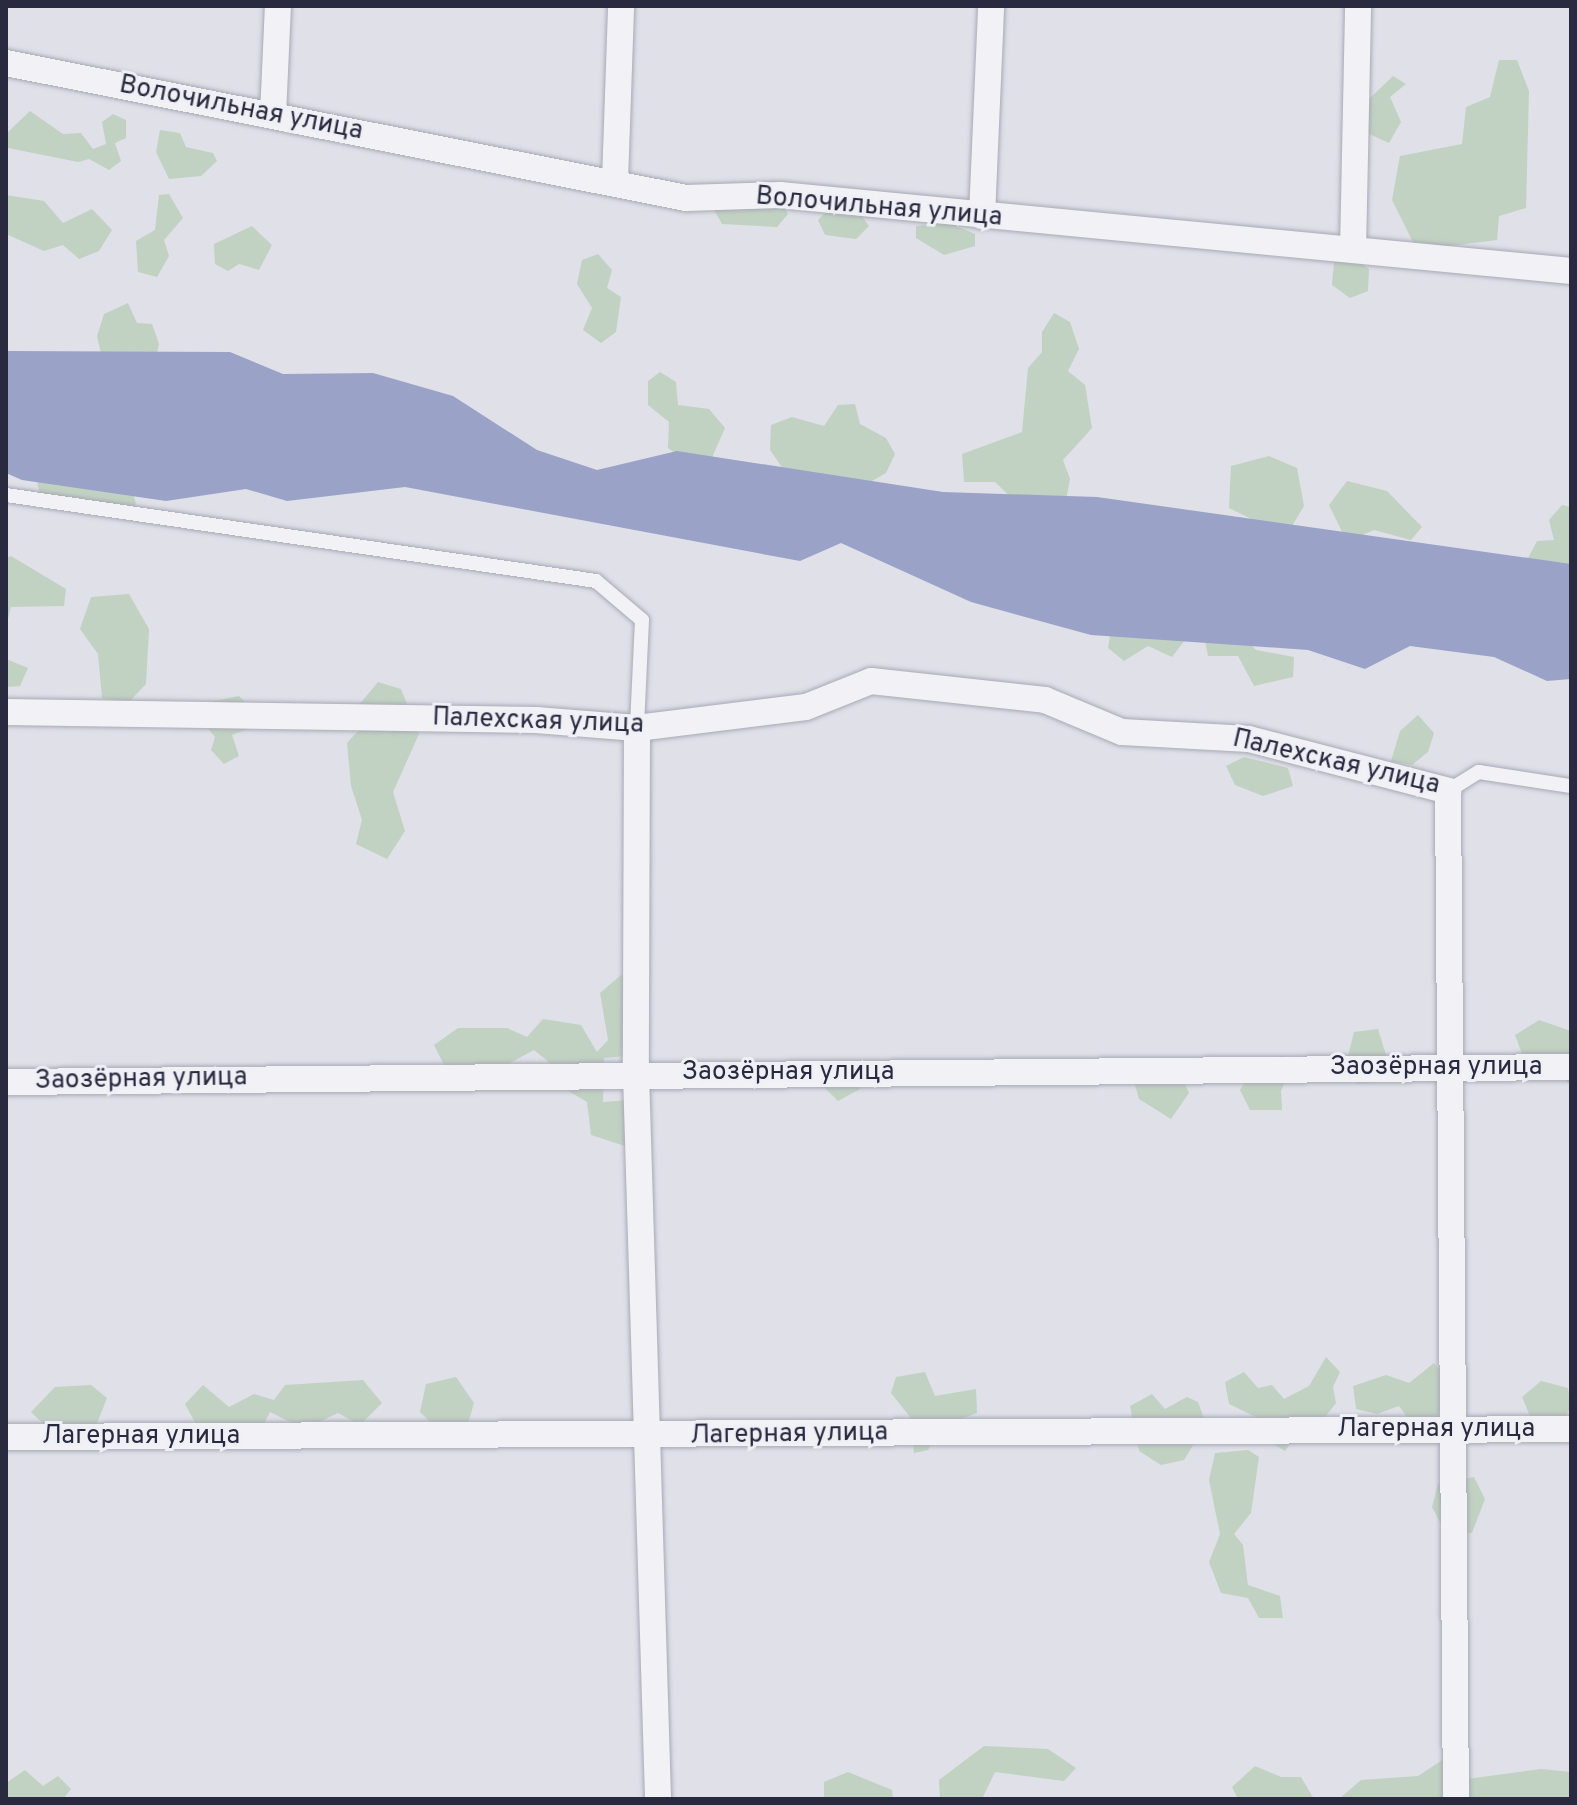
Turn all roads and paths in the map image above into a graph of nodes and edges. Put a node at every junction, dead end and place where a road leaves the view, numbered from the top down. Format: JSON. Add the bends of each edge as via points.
{"nodes":[{"id":1,"x":278,"y":6,"type":"edge"},
{"id":2,"x":621,"y":6,"type":"edge"},
{"id":3,"x":991,"y":6,"type":"edge"},
{"id":4,"x":1358,"y":6,"type":"edge"},
{"id":5,"x":6,"y":63,"type":"edge"},
{"id":6,"x":273,"y":115,"type":"junction"},
{"id":7,"x":615,"y":181,"type":"junction"},
{"id":8,"x":982,"y":216,"type":"junction"},
{"id":9,"x":1353,"y":250,"type":"junction"},
{"id":10,"x":1571,"y":271,"type":"edge"},
{"id":11,"x":6,"y":495,"type":"edge"},
{"id":12,"x":6,"y":712,"type":"edge"},
{"id":13,"x":637,"y":728,"type":"junction"},
{"id":14,"x":1571,"y":786,"type":"edge"},
{"id":15,"x":1448,"y":791,"type":"junction"},
{"id":16,"x":1571,"y":1067,"type":"edge"},
{"id":17,"x":1449,"y":1068,"type":"junction"},
{"id":18,"x":636,"y":1074,"type":"junction"},
{"id":19,"x":6,"y":1082,"type":"edge"},
{"id":20,"x":1455,"y":1429,"type":"junction"},
{"id":21,"x":1571,"y":1429,"type":"edge"},
{"id":22,"x":6,"y":1437,"type":"edge"},
{"id":23,"x":646,"y":1437,"type":"junction"},
{"id":24,"x":658,"y":1799,"type":"edge"},
{"id":25,"x":1456,"y":1799,"type":"edge"}],
"edges":[{"from":1,"to":6,"type":"street"},
{"from":2,"to":7,"type":"street"},
{"from":3,"to":8,"type":"street"},
{"from":4,"to":9,"type":"street"},
{"from":5,"to":6,"type":"street","name":"Волочильная улица"},
{"from":6,"to":7,"type":"street","name":"Волочильная улица"},
{"from":7,"to":8,"type":"street","name":"Волочильная улица","via":[[686,198],[780,195]]},
{"from":8,"to":9,"type":"street","name":"Волочильная улица"},
{"from":9,"to":10,"type":"street","name":"Волочильная улица"},
{"from":11,"to":13,"type":"lane","via":[[596,581],[642,620]]},
{"from":12,"to":13,"type":"street","name":"Палехская улица","via":[[536,720]]},
{"from":13,"to":15,"type":"street","name":"Палехская улица","via":[[806,707],[871,681],[1045,700],[1122,732],[1249,739]]},
{"from":13,"to":18,"type":"street"},
{"from":14,"to":15,"type":"lane","name":"Палехская улица","via":[[1479,772]]},
{"from":15,"to":17,"type":"street"},
{"from":16,"to":17,"type":"street","name":"Заозёрная улица"},
{"from":17,"to":18,"type":"street","name":"Заозёрная улица"},
{"from":17,"to":20,"type":"street"},
{"from":18,"to":19,"type":"street","name":"Заозёрная улица"},
{"from":18,"to":23,"type":"street"},
{"from":20,"to":21,"type":"street","name":"Лагерная улица"},
{"from":20,"to":23,"type":"street","name":"Лагерная улица"},
{"from":20,"to":25,"type":"street"},
{"from":22,"to":23,"type":"street","name":"Лагерная улица"},
{"from":23,"to":24,"type":"street"}]}
